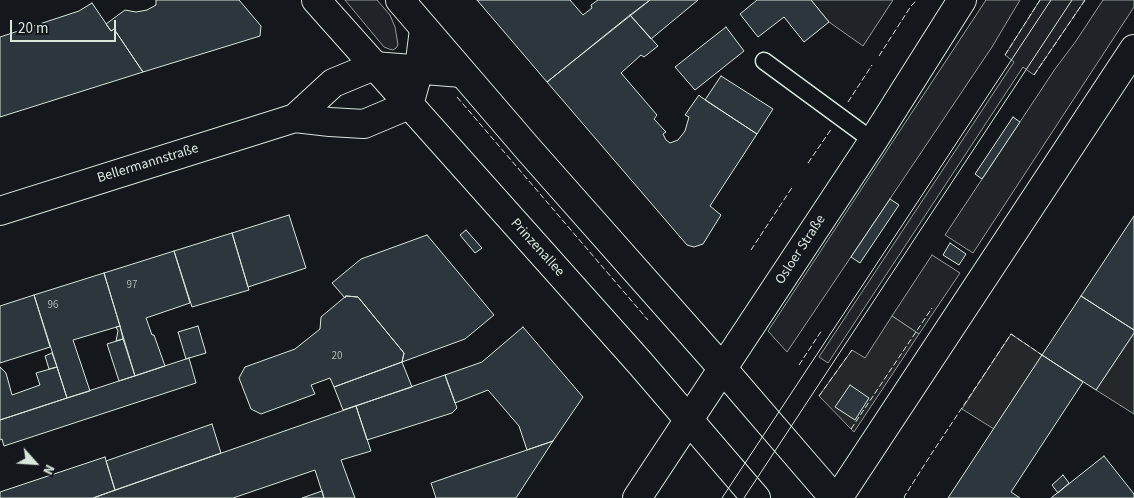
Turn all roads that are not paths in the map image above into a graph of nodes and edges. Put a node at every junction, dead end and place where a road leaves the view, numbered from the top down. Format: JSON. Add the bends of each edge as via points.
{"nodes":[{"id":1,"x":316,"y":0,"type":"edge"},
{"id":2,"x":400,"y":0,"type":"edge"},
{"id":3,"x":962,"y":0,"type":"edge"},
{"id":4,"x":424,"y":29,"type":"junction"},
{"id":5,"x":1134,"y":49,"type":"edge"},
{"id":6,"x":764,"y":60,"type":"dead end"},
{"id":7,"x":374,"y":66,"type":"junction"},
{"id":8,"x":419,"y":69,"type":"junction"},
{"id":9,"x":462,"y":73,"type":"junction"},
{"id":10,"x":409,"y":105,"type":"junction"},
{"id":11,"x":295,"y":118,"type":"junction"},
{"id":12,"x":873,"y":141,"type":"junction"},
{"id":13,"x":0,"y":211,"type":"edge"},
{"id":14,"x":723,"y":369,"type":"junction"},
{"id":15,"x":689,"y":420,"type":"junction"},
{"id":16,"x":637,"y":498,"type":"edge"},
{"id":17,"x":756,"y":498,"type":"edge"},
{"id":18,"x":836,"y":498,"type":"edge"}],
"edges":[{"from":1,"to":7,"type":"main road","name":"Prinzenallee"},
{"from":2,"to":4,"type":"main road"},
{"from":3,"to":12,"type":"main road","name":"Osloer Straße"},
{"from":4,"to":8,"type":"main road"},
{"from":4,"to":9,"type":"main road"},
{"from":5,"to":18,"type":"main road"},
{"from":6,"to":12,"type":"lane"},
{"from":7,"to":8,"type":"main road","name":"Bellermannstraße"},
{"from":7,"to":10,"type":"main road","name":"Prinzenallee"},
{"from":7,"to":11,"type":"main road","name":"Bellermannstraße","via":[[333,83]]},
{"from":8,"to":9,"type":"main road","name":"Bellermannstraße"},
{"from":8,"to":10,"type":"main road"},
{"from":9,"to":14,"type":"main road"},
{"from":10,"to":11,"type":"main road","name":"Bellermannstraße","via":[[364,124]]},
{"from":10,"to":15,"type":"main road","name":"Prinzenallee"},
{"from":11,"to":13,"type":"main road","name":"Bellermannstraße"},
{"from":12,"to":14,"type":"main road","name":"Osloer Straße"},
{"from":14,"to":15,"type":"main road","name":"Osloer Straße"},
{"from":14,"to":18,"type":"main road"},
{"from":15,"to":16,"type":"main road","name":"Osloer Straße"},
{"from":15,"to":17,"type":"main road","name":"Prinzenallee"}]}
